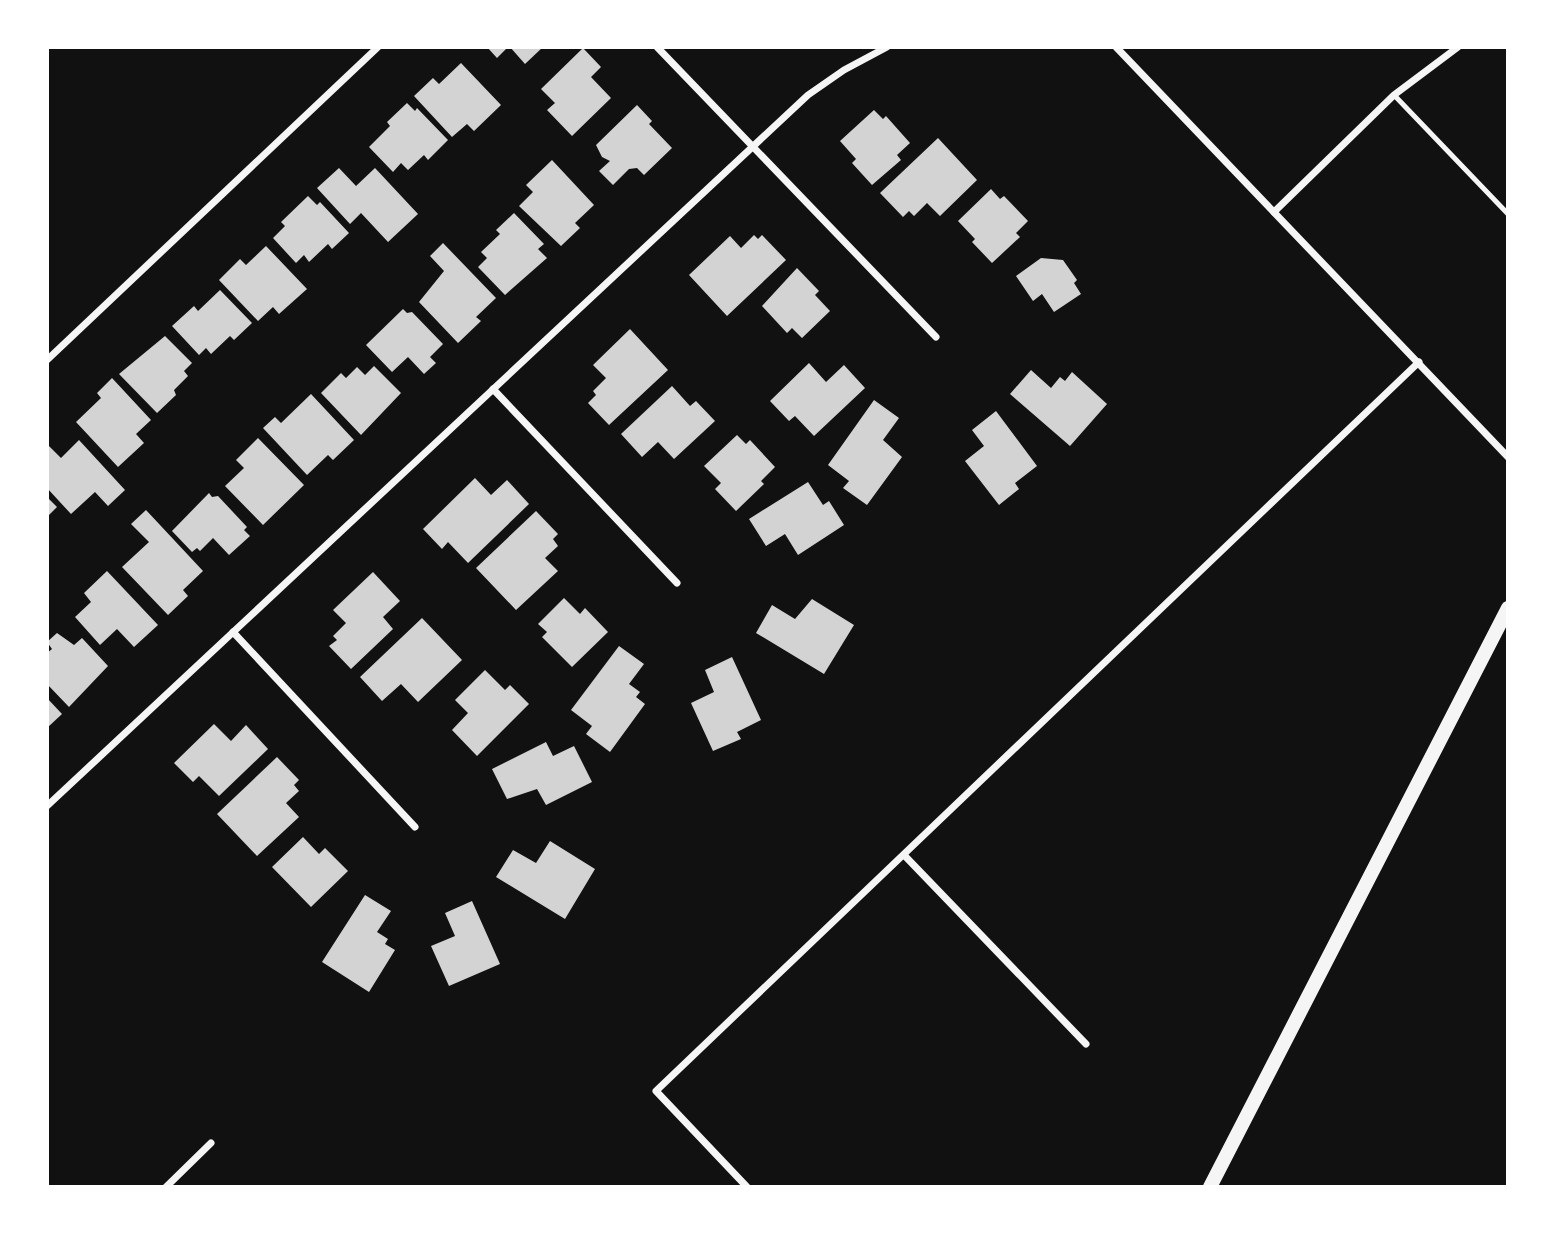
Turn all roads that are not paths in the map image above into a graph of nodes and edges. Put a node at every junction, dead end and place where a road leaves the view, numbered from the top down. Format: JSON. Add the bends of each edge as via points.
{"nodes":[{"id":1,"x":378,"y":47,"type":"edge"},
{"id":2,"x":657,"y":47,"type":"edge"},
{"id":3,"x":887,"y":47,"type":"edge"},
{"id":4,"x":1116,"y":47,"type":"edge"},
{"id":5,"x":1458,"y":47,"type":"edge"},
{"id":6,"x":1394,"y":95,"type":"junction"},
{"id":7,"x":752,"y":146,"type":"junction"},
{"id":8,"x":1274,"y":212,"type":"junction"},
{"id":9,"x":1508,"y":215,"type":"edge"},
{"id":10,"x":936,"y":337,"type":"dead end"},
{"id":11,"x":47,"y":360,"type":"edge"},
{"id":12,"x":1419,"y":362,"type":"junction"},
{"id":13,"x":493,"y":389,"type":"junction"},
{"id":14,"x":1508,"y":457,"type":"edge"},
{"id":15,"x":677,"y":583,"type":"dead end"},
{"id":16,"x":1508,"y":608,"type":"edge"},
{"id":17,"x":233,"y":632,"type":"junction"},
{"id":18,"x":47,"y":806,"type":"edge"},
{"id":19,"x":415,"y":827,"type":"dead end"},
{"id":20,"x":904,"y":855,"type":"junction"},
{"id":21,"x":1086,"y":1044,"type":"dead end"},
{"id":22,"x":211,"y":1143,"type":"dead end"},
{"id":23,"x":166,"y":1187,"type":"edge"},
{"id":24,"x":747,"y":1187,"type":"edge"},
{"id":25,"x":1210,"y":1187,"type":"edge"}],
"edges":[{"from":1,"to":11,"type":"street"},
{"from":2,"to":7,"type":"street"},
{"from":3,"to":7,"type":"street","via":[[808,95]]},
{"from":4,"to":8,"type":"street"},
{"from":5,"to":6,"type":"street"},
{"from":6,"to":8,"type":"street"},
{"from":6,"to":9,"type":"lane"},
{"from":7,"to":10,"type":"street"},
{"from":7,"to":13,"type":"street"},
{"from":8,"to":12,"type":"street"},
{"from":12,"to":14,"type":"street"},
{"from":12,"to":20,"type":"street"},
{"from":13,"to":15,"type":"street"},
{"from":13,"to":17,"type":"street"},
{"from":16,"to":25,"type":"main road"},
{"from":17,"to":18,"type":"street"},
{"from":17,"to":19,"type":"street"},
{"from":20,"to":21,"type":"street"},
{"from":20,"to":24,"type":"street","via":[[656,1091]]},
{"from":22,"to":23,"type":"street"}]}
